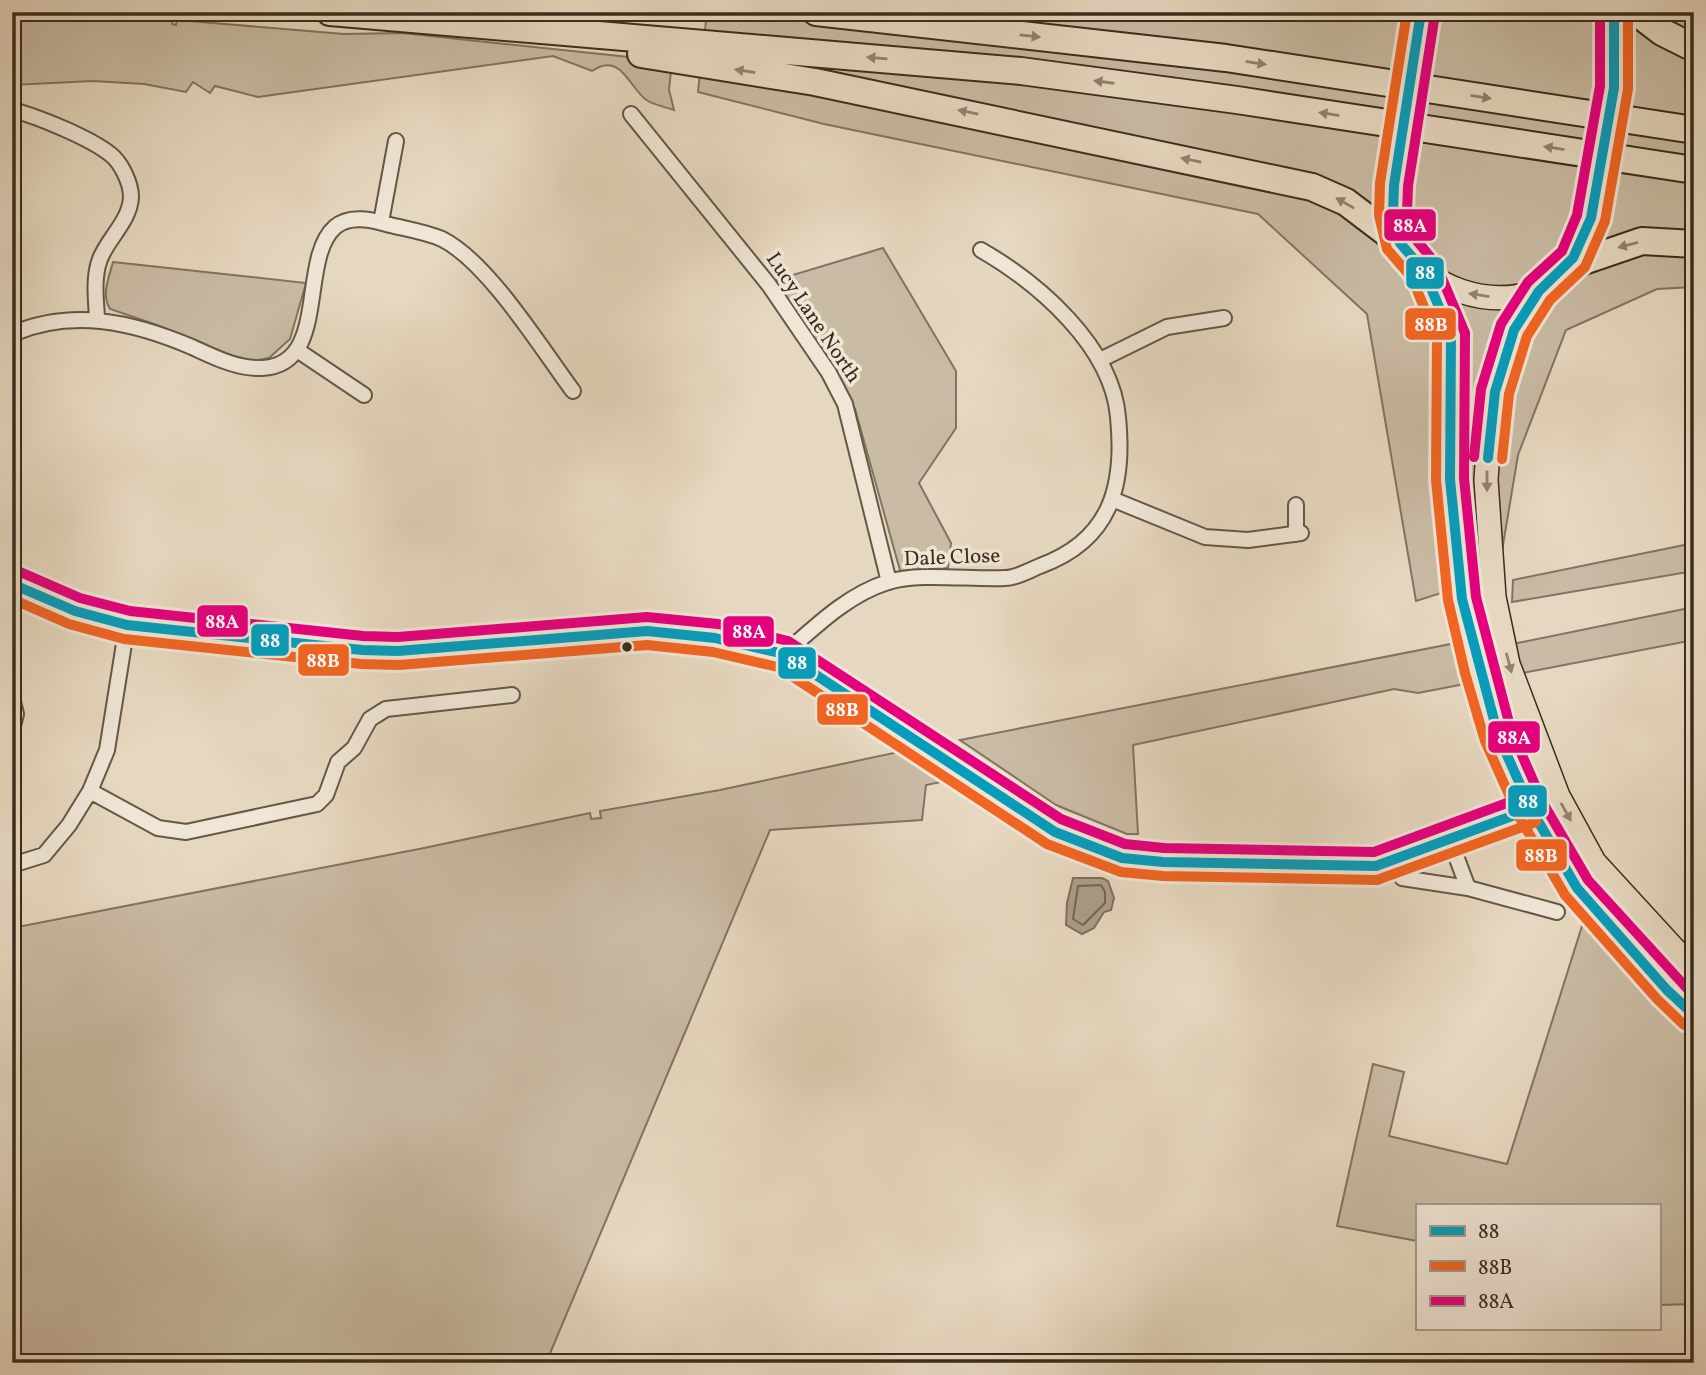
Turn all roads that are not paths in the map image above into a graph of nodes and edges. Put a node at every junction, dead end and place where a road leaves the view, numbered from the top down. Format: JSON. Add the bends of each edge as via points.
{"nodes":[{"id":1,"x":330,"y":12,"type":"edge"},
{"id":2,"x":816,"y":12,"type":"edge"},
{"id":3,"x":1614,"y":12,"type":"edge"},
{"id":4,"x":1636,"y":12,"type":"edge"},
{"id":5,"x":1420,"y":16,"type":"edge"},
{"id":6,"x":487,"y":25,"type":"junction"},
{"id":7,"x":1694,"y":47,"type":"edge"},
{"id":8,"x":12,"y":110,"type":"edge"},
{"id":9,"x":631,"y":114,"type":"dead end"},
{"id":10,"x":1694,"y":130,"type":"edge"},
{"id":11,"x":396,"y":141,"type":"dead end"},
{"id":12,"x":1694,"y":170,"type":"edge"},
{"id":13,"x":381,"y":222,"type":"junction"},
{"id":14,"x":1400,"y":243,"type":"junction"},
{"id":15,"x":1694,"y":244,"type":"edge"},
{"id":16,"x":981,"y":250,"type":"dead end"},
{"id":17,"x":1566,"y":267,"type":"junction"},
{"id":18,"x":1424,"y":271,"type":"junction"},
{"id":19,"x":1539,"y":290,"type":"junction"},
{"id":20,"x":96,"y":318,"type":"junction"},
{"id":21,"x":1224,"y":318,"type":"dead end"},
{"id":22,"x":12,"y":334,"type":"edge"},
{"id":23,"x":297,"y":350,"type":"junction"},
{"id":24,"x":1100,"y":360,"type":"junction"},
{"id":25,"x":573,"y":391,"type":"dead end"},
{"id":26,"x":365,"y":395,"type":"dead end"},
{"id":27,"x":1112,"y":499,"type":"junction"},
{"id":28,"x":1296,"y":505,"type":"dead end"},
{"id":29,"x":890,"y":582,"type":"junction"},
{"id":30,"x":12,"y":584,"type":"edge"},
{"id":31,"x":127,"y":625,"type":"junction"},
{"id":32,"x":784,"y":654,"type":"junction"},
{"id":33,"x":512,"y":695,"type":"dead end"},
{"id":34,"x":12,"y":698,"type":"edge"},
{"id":35,"x":12,"y":730,"type":"edge"},
{"id":36,"x":90,"y":791,"type":"junction"},
{"id":37,"x":1531,"y":809,"type":"junction"},
{"id":38,"x":1450,"y":841,"type":"junction"},
{"id":39,"x":12,"y":865,"type":"edge"},
{"id":40,"x":1402,"y":878,"type":"dead end"},
{"id":41,"x":1468,"y":888,"type":"junction"},
{"id":42,"x":1557,"y":912,"type":"dead end"},
{"id":43,"x":1694,"y":971,"type":"edge"},
{"id":44,"x":1694,"y":1015,"type":"edge"}],
"edges":[{"from":1,"to":6,"type":"highway"},
{"from":2,"to":10,"type":"highway","one_way":true,"via":[[1226,58]]},
{"from":3,"to":17,"type":"main road","bridge":true,"via":[[1614,78],[1591,218]]},
{"from":4,"to":7,"type":"highway","via":[[1662,32]]},
{"from":5,"to":14,"type":"main road","bridge":true,"via":[[1394,185]]},
{"from":12,"to":6,"type":"highway","one_way":true,"via":[[1021,71]]},
{"from":14,"to":6,"type":"highway","one_way":true,"via":[[1346,202],[1312,187],[827,84]]},
{"from":8,"to":20,"type":"street","via":[[95,145],[112,155],[124,173],[131,198],[126,216],[100,260]]},
{"from":9,"to":29,"type":"street","name":"Lucy Lane North","via":[[769,285],[828,373],[845,404]]},
{"from":11,"to":13,"type":"street"},
{"from":13,"to":23,"type":"street","via":[[353,218],[335,227],[323,243],[305,333]]},
{"from":13,"to":25,"type":"street","via":[[440,238],[463,253],[483,271]]},
{"from":14,"to":18,"type":"main road"},
{"from":15,"to":17,"type":"highway","one_way":true,"via":[[1642,241]]},
{"from":16,"to":24,"type":"street","name":"Dale Close","via":[[1043,292]]},
{"from":17,"to":19,"type":"main road"},
{"from":19,"to":18,"type":"main road","one_way":true,"via":[[1518,296],[1472,295]]},
{"from":18,"to":37,"type":"main road","via":[[1451,336],[1450,479],[1461,599],[1498,735]]},
{"from":19,"to":43,"type":"main road","one_way":true,"via":[[1508,342],[1492,391],[1486,480],[1494,597],[1508,664],[1558,796],[1594,862]]},
{"from":20,"to":22,"type":"street","via":[[40,324]]},
{"from":20,"to":23,"type":"street","via":[[154,331],[250,369],[269,368]]},
{"from":21,"to":24,"type":"street","via":[[1167,327]]},
{"from":23,"to":26,"type":"street"},
{"from":24,"to":27,"type":"street","name":"Dale Close","via":[[1118,411],[1122,451]]},
{"from":27,"to":28,"type":"street","via":[[1205,537],[1248,540],[1298,534]]},
{"from":27,"to":29,"type":"street","name":"Dale Close","via":[[1097,531],[1059,559],[1008,579]]},
{"from":29,"to":32,"type":"street","name":"Dale Close","via":[[837,607]]},
{"from":30,"to":31,"type":"street","via":[[75,611]]},
{"from":31,"to":32,"type":"street","via":[[374,650],[646,631],[715,638]]},
{"from":31,"to":36,"type":"street","via":[[107,750]]},
{"from":32,"to":38,"type":"street","via":[[1055,832],[1122,858],[1376,866]]},
{"from":33,"to":36,"type":"street","via":[[386,709],[370,719],[354,748],[338,762],[326,795],[317,804],[186,832],[158,828]]},
{"from":34,"to":35,"type":"street","via":[[16,714]]},
{"from":36,"to":39,"type":"street","via":[[44,855]]},
{"from":37,"to":38,"type":"street"},
{"from":37,"to":44,"type":"main road","via":[[1577,887]]},
{"from":38,"to":41,"type":"street"},
{"from":40,"to":41,"type":"street"},
{"from":41,"to":42,"type":"street"}]}
